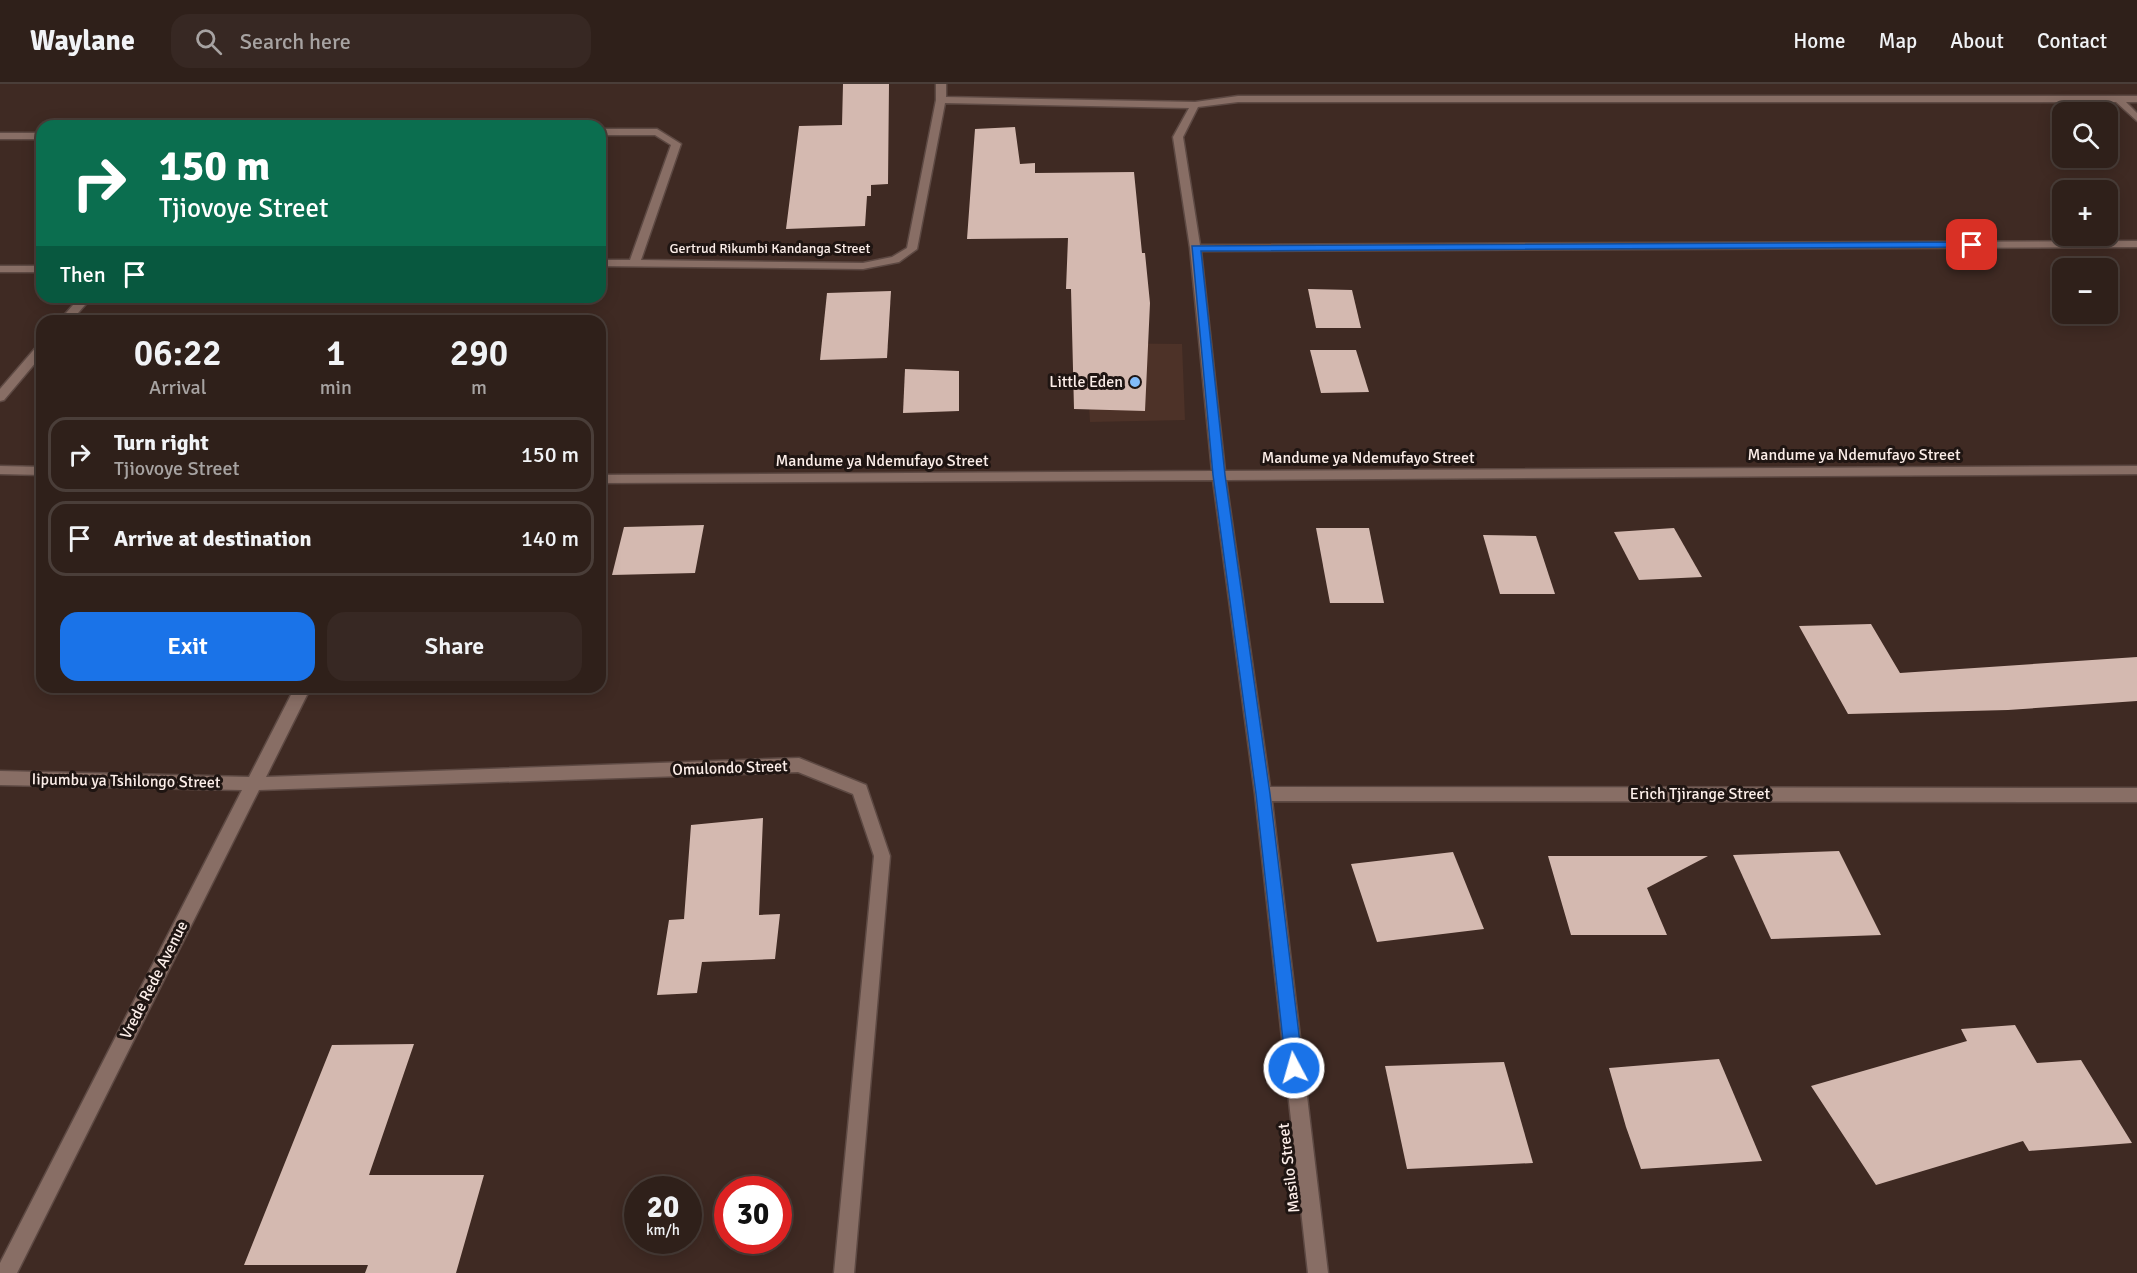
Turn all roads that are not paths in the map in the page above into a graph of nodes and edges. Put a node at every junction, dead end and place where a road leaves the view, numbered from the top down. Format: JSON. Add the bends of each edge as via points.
{"nodes":[{"id":1,"x":941,"y":84,"type":"edge"},
{"id":2,"x":2137,"y":99,"type":"edge"},
{"id":3,"x":940,"y":100,"type":"junction"},
{"id":4,"x":2119,"y":100,"type":"junction"},
{"id":5,"x":1195,"y":105,"type":"junction"},
{"id":6,"x":2137,"y":118,"type":"edge"},
{"id":7,"x":606,"y":132,"type":"edge"},
{"id":8,"x":0,"y":136,"type":"edge"},
{"id":9,"x":36,"y":136,"type":"edge"},
{"id":10,"x":2137,"y":244,"type":"edge"},
{"id":11,"x":1196,"y":248,"type":"junction"},
{"id":12,"x":635,"y":262,"type":"junction"},
{"id":13,"x":606,"y":263,"type":"edge"},
{"id":14,"x":0,"y":269,"type":"edge"},
{"id":15,"x":36,"y":269,"type":"edge"},
{"id":16,"x":81,"y":303,"type":"edge"},
{"id":17,"x":71,"y":315,"type":"edge"},
{"id":18,"x":36,"y":355,"type":"edge"},
{"id":19,"x":0,"y":398,"type":"edge"},
{"id":20,"x":0,"y":470,"type":"edge"},
{"id":21,"x":2137,"y":470,"type":"edge"},
{"id":22,"x":36,"y":471,"type":"edge"},
{"id":23,"x":1219,"y":475,"type":"junction"},
{"id":24,"x":606,"y":479,"type":"edge"},
{"id":25,"x":300,"y":693,"type":"edge"},
{"id":26,"x":0,"y":778,"type":"edge"},
{"id":27,"x":252,"y":784,"type":"junction"},
{"id":28,"x":1263,"y":794,"type":"junction"},
{"id":29,"x":2137,"y":795,"type":"edge"},
{"id":30,"x":6,"y":1273,"type":"edge"},
{"id":31,"x":844,"y":1273,"type":"edge"},
{"id":32,"x":1318,"y":1273,"type":"edge"}],
"edges":[{"from":1,"to":3,"type":"street","name":"Gertrud Rikumbi Kandanga Street"},
{"from":2,"to":4,"type":"street"},
{"from":3,"to":5,"type":"street"},
{"from":3,"to":12,"type":"street","name":"Gertrud Rikumbi Kandanga Street","via":[[912,249],[895,260],[863,266]]},
{"from":4,"to":5,"type":"street","via":[[1239,99]]},
{"from":4,"to":6,"type":"street"},
{"from":5,"to":11,"type":"street","name":"Masilo Street","via":[[1178,137]]},
{"from":7,"to":12,"type":"street","via":[[657,132],[676,144]]},
{"from":8,"to":9,"type":"street"},
{"from":10,"to":11,"type":"street"},
{"from":11,"to":23,"type":"street","name":"Masilo Street"},
{"from":12,"to":13,"type":"street","name":"Gertrud Rikumbi Kandanga Street"},
{"from":14,"to":15,"type":"street"},
{"from":16,"to":17,"type":"street"},
{"from":18,"to":19,"type":"street"},
{"from":20,"to":22,"type":"street"},
{"from":21,"to":23,"type":"street","name":"Mandume ya Ndemufayo Street"},
{"from":23,"to":24,"type":"street","name":"Mandume ya Ndemufayo Street"},
{"from":23,"to":28,"type":"street","name":"Masilo Street"},
{"from":25,"to":27,"type":"street","name":"Vrede Rede Avenue"},
{"from":26,"to":27,"type":"street","name":"Iipumbu ya Tshilongo Street"},
{"from":27,"to":30,"type":"street","name":"Vrede Rede Avenue"},
{"from":27,"to":31,"type":"street","name":"Omulondo Street","via":[[798,765],[860,790],[882,856]]},
{"from":28,"to":29,"type":"street","name":"Erich Tjirange Street"},
{"from":28,"to":32,"type":"street","name":"Masilo Street"}]}
